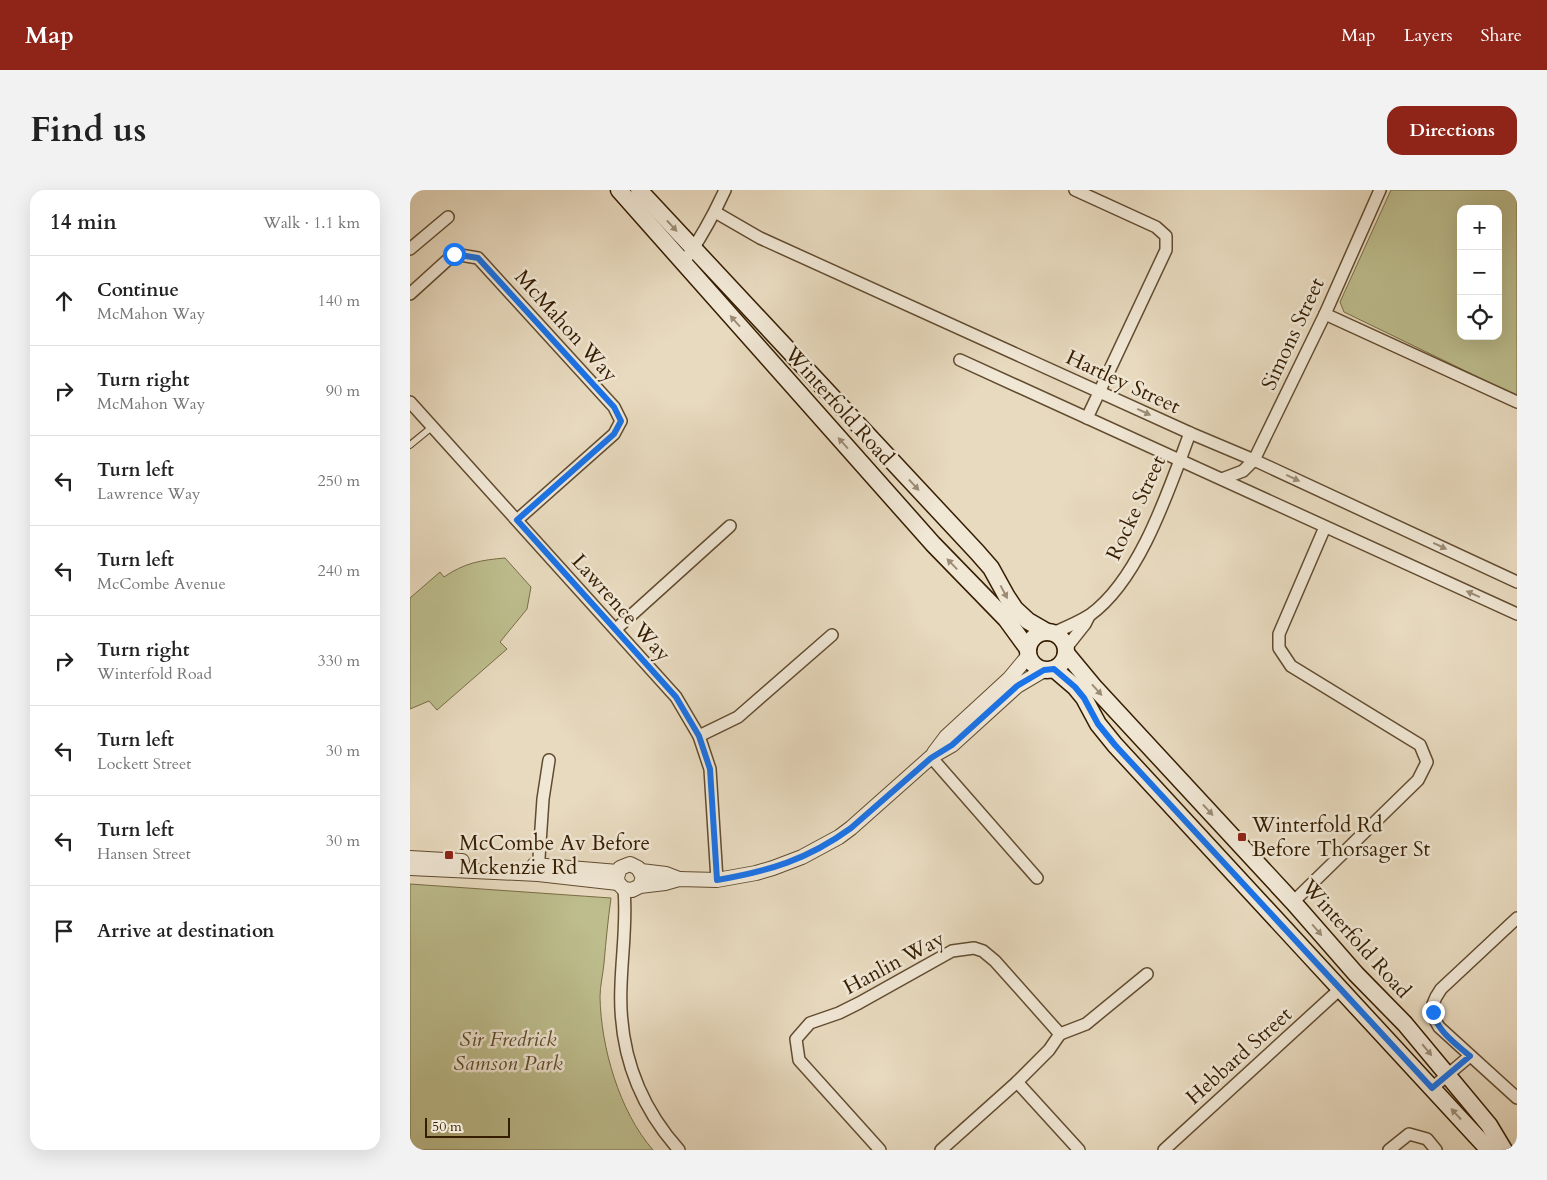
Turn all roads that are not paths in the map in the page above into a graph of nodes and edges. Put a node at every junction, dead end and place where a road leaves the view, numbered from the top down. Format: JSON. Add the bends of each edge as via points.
{"nodes":[{"id":1,"x":619,"y":190,"type":"edge"},
{"id":2,"x":639,"y":190,"type":"edge"},
{"id":3,"x":725,"y":190,"type":"edge"},
{"id":4,"x":1074,"y":190,"type":"edge"},
{"id":5,"x":1380,"y":190,"type":"edge"},
{"id":6,"x":715,"y":212,"type":"junction"},
{"id":7,"x":448,"y":216,"type":"dead end"},
{"id":8,"x":410,"y":249,"type":"edge"},
{"id":9,"x":694,"y":249,"type":"junction"},
{"id":10,"x":683,"y":263,"type":"junction"},
{"id":11,"x":410,"y":294,"type":"edge"},
{"id":12,"x":1325,"y":314,"type":"junction"},
{"id":13,"x":960,"y":360,"type":"dead end"},
{"id":14,"x":1100,"y":391,"type":"junction"},
{"id":15,"x":410,"y":402,"type":"edge"},
{"id":16,"x":1517,"y":402,"type":"edge"},
{"id":17,"x":1087,"y":418,"type":"junction"},
{"id":18,"x":432,"y":426,"type":"junction"},
{"id":19,"x":1190,"y":433,"type":"junction"},
{"id":20,"x":410,"y":445,"type":"edge"},
{"id":21,"x":1180,"y":459,"type":"junction"},
{"id":22,"x":1254,"y":460,"type":"junction"},
{"id":23,"x":1222,"y":479,"type":"junction"},
{"id":24,"x":517,"y":520,"type":"junction"},
{"id":25,"x":730,"y":526,"type":"dead end"},
{"id":26,"x":1325,"y":527,"type":"junction"},
{"id":27,"x":1517,"y":582,"type":"edge"},
{"id":28,"x":1517,"y":614,"type":"edge"},
{"id":29,"x":1089,"y":616,"type":"junction"},
{"id":30,"x":616,"y":629,"type":"junction"},
{"id":31,"x":1050,"y":633,"type":"junction"},
{"id":32,"x":832,"y":635,"type":"dead end"},
{"id":33,"x":1066,"y":650,"type":"junction"},
{"id":34,"x":1028,"y":652,"type":"junction"},
{"id":35,"x":1049,"y":670,"type":"junction"},
{"id":36,"x":699,"y":736,"type":"junction"},
{"id":37,"x":931,"y":758,"type":"junction"},
{"id":38,"x":549,"y":760,"type":"dead end"},
{"id":39,"x":410,"y":858,"type":"edge"},
{"id":40,"x":410,"y":868,"type":"edge"},
{"id":41,"x":538,"y":870,"type":"junction"},
{"id":42,"x":641,"y":871,"type":"junction"},
{"id":43,"x":1037,"y":878,"type":"dead end"},
{"id":44,"x":679,"y":879,"type":"junction"},
{"id":45,"x":717,"y":880,"type":"junction"},
{"id":46,"x":626,"y":884,"type":"junction"},
{"id":47,"x":1294,"y":902,"type":"junction"},
{"id":48,"x":1517,"y":918,"type":"edge"},
{"id":49,"x":1147,"y":974,"type":"dead end"},
{"id":50,"x":1340,"y":989,"type":"junction"},
{"id":51,"x":1060,"y":1034,"type":"junction"},
{"id":52,"x":1470,"y":1056,"type":"junction"},
{"id":53,"x":1448,"y":1074,"type":"junction"},
{"id":54,"x":1017,"y":1082,"type":"junction"},
{"id":55,"x":1432,"y":1088,"type":"junction"},
{"id":56,"x":1517,"y":1098,"type":"edge"},
{"id":57,"x":679,"y":1150,"type":"edge"},
{"id":58,"x":880,"y":1150,"type":"edge"},
{"id":59,"x":941,"y":1150,"type":"edge"},
{"id":60,"x":1079,"y":1150,"type":"edge"},
{"id":61,"x":1164,"y":1150,"type":"edge"},
{"id":62,"x":1389,"y":1150,"type":"edge"},
{"id":63,"x":1436,"y":1150,"type":"edge"},
{"id":64,"x":1489,"y":1150,"type":"edge"},
{"id":65,"x":1504,"y":1150,"type":"edge"}],
"edges":[{"from":1,"to":10,"type":"main road","name":"Winterfold Road"},
{"from":2,"to":9,"type":"main road","name":"Winterfold Road","one_way":true},
{"from":3,"to":6,"type":"street"},
{"from":4,"to":14,"type":"street","via":[[1156,227],[1166,236],[1166,250]]},
{"from":5,"to":12,"type":"street","name":"Simons Street"},
{"from":6,"to":9,"type":"street"},
{"from":6,"to":14,"type":"street","name":"Hartley Street","via":[[760,238]]},
{"from":7,"to":8,"type":"street"},
{"from":9,"to":10,"type":"street"},
{"from":9,"to":31,"type":"main road","name":"Winterfold Road","one_way":true,"via":[[977,552],[991,568],[1015,610]]},
{"from":34,"to":10,"type":"main road","name":"Winterfold Road","one_way":true,"via":[[1006,619],[933,544]]},
{"from":11,"to":24,"type":"street","name":"McMahon Way","via":[[454,254],[478,258],[614,407],[621,421],[614,434]]},
{"from":12,"to":16,"type":"street"},
{"from":12,"to":22,"type":"street","name":"Simons Street"},
{"from":13,"to":17,"type":"street"},
{"from":14,"to":17,"type":"street"},
{"from":14,"to":19,"type":"street","name":"Hartley Street","one_way":true},
{"from":15,"to":18,"type":"street","name":"Lawrence Way"},
{"from":17,"to":21,"type":"street"},
{"from":18,"to":20,"type":"lane"},
{"from":18,"to":24,"type":"street","name":"Lawrence Way"},
{"from":19,"to":21,"type":"street","name":"Rocke Street"},
{"from":19,"to":22,"type":"street","name":"Hartley Street"},
{"from":21,"to":23,"type":"street"},
{"from":21,"to":29,"type":"street","name":"Rocke Street","via":[[1136,558],[1113,593]]},
{"from":22,"to":23,"type":"street","name":"Simons Street","via":[[1243,471]]},
{"from":22,"to":27,"type":"street","name":"Hartley Street","one_way":true},
{"from":23,"to":26,"type":"street"},
{"from":24,"to":30,"type":"street","name":"Lawrence Way"},
{"from":25,"to":30,"type":"street"},
{"from":28,"to":26,"type":"street","one_way":true},
{"from":26,"to":47,"type":"street","via":[[1279,634],[1279,648],[1291,666],[1420,744],[1427,762],[1418,780]]},
{"from":29,"to":31,"type":"street","name":"Rocke Street"},
{"from":29,"to":33,"type":"street","name":"Rocke Street"},
{"from":30,"to":36,"type":"street","name":"Lawrence Way","via":[[676,697]]},
{"from":31,"to":33,"type":"main road","via":[[1062,639]]},
{"from":31,"to":34,"type":"main road","via":[[1042,633],[1033,639]]},
{"from":32,"to":36,"type":"street","via":[[738,717]]},
{"from":33,"to":35,"type":"main road","via":[[1063,662]]},
{"from":33,"to":47,"type":"main road","name":"Winterfold Road","one_way":true,"via":[[1095,688]]},
{"from":34,"to":35,"type":"main road","via":[[1034,665]]},
{"from":34,"to":37,"type":"street","via":[[1009,679],[946,737]]},
{"from":35,"to":37,"type":"street","via":[[1017,686],[952,745]]},
{"from":35,"to":50,"type":"main road","via":[[1075,687],[1115,745]]},
{"from":36,"to":45,"type":"street","name":"Lawrence Way","via":[[710,769]]},
{"from":37,"to":43,"type":"street"},
{"from":37,"to":45,"type":"street","via":[[833,841],[773,868]]},
{"from":38,"to":41,"type":"street"},
{"from":39,"to":41,"type":"street"},
{"from":40,"to":41,"type":"street"},
{"from":41,"to":46,"type":"street"},
{"from":42,"to":44,"type":"street"},
{"from":42,"to":46,"type":"street","via":[[643,877]]},
{"from":42,"to":46,"type":"street","via":[[630,864],[624,866]]},
{"from":44,"to":45,"type":"street"},
{"from":44,"to":46,"type":"street","via":[[665,883]]},
{"from":46,"to":57,"type":"street","via":[[621,987],[625,1044],[631,1069],[652,1116]]},
{"from":47,"to":53,"type":"main road","name":"Winterfold Road","one_way":true},
{"from":48,"to":52,"type":"street","via":[[1448,981],[1436,997],[1435,1020],[1446,1035]]},
{"from":49,"to":51,"type":"street","via":[[1086,1024]]},
{"from":50,"to":55,"type":"main road"},
{"from":50,"to":61,"type":"street","name":"Hebbard Street"},
{"from":51,"to":54,"type":"street"},
{"from":51,"to":58,"type":"street","name":"Hanlin Way","via":[[995,961],[974,948],[952,951],[859,1003],[810,1023],[796,1038],[799,1060]]},
{"from":52,"to":53,"type":"street"},
{"from":52,"to":56,"type":"street"},
{"from":53,"to":55,"type":"street"},
{"from":53,"to":65,"type":"main road","name":"Winterfold Road","via":[[1490,1125]]},
{"from":54,"to":59,"type":"street"},
{"from":54,"to":60,"type":"street"},
{"from":64,"to":55,"type":"main road","one_way":true},
{"from":62,"to":63,"type":"street","via":[[1409,1134],[1427,1139]]}]}
